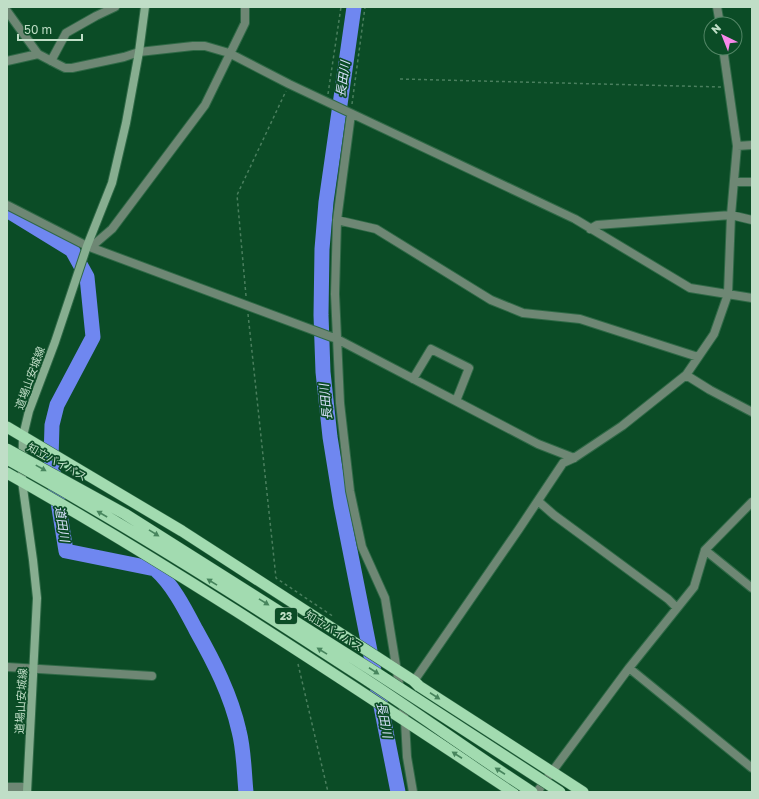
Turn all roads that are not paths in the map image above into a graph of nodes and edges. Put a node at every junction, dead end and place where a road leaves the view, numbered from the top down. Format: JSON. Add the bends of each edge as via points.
{"nodes":[{"id":1,"x":115,"y":7,"type":"edge"},
{"id":2,"x":145,"y":7,"type":"edge"},
{"id":3,"x":245,"y":7,"type":"edge"},
{"id":4,"x":7,"y":12,"type":"edge"},
{"id":5,"x":139,"y":52,"type":"junction"},
{"id":6,"x":230,"y":53,"type":"junction"},
{"id":7,"x":38,"y":54,"type":"junction"},
{"id":8,"x":724,"y":56,"type":"edge"},
{"id":9,"x":7,"y":61,"type":"edge"},
{"id":10,"x":51,"y":61,"type":"junction"},
{"id":11,"x":351,"y":114,"type":"junction"},
{"id":12,"x":737,"y":146,"type":"junction"},
{"id":13,"x":752,"y":146,"type":"edge"},
{"id":14,"x":735,"y":182,"type":"junction"},
{"id":15,"x":752,"y":182,"type":"edge"},
{"id":16,"x":7,"y":205,"type":"edge"},
{"id":17,"x":731,"y":215,"type":"junction"},
{"id":18,"x":337,"y":220,"type":"junction"},
{"id":19,"x":752,"y":220,"type":"edge"},
{"id":20,"x":590,"y":229,"type":"junction"},
{"id":21,"x":89,"y":246,"type":"junction"},
{"id":22,"x":728,"y":294,"type":"junction"},
{"id":23,"x":752,"y":298,"type":"edge"},
{"id":24,"x":337,"y":339,"type":"junction"},
{"id":25,"x":698,"y":357,"type":"junction"},
{"id":26,"x":686,"y":375,"type":"junction"},
{"id":27,"x":414,"y":379,"type":"junction"},
{"id":28,"x":456,"y":401,"type":"junction"},
{"id":29,"x":752,"y":412,"type":"edge"},
{"id":30,"x":7,"y":427,"type":"edge"},
{"id":31,"x":23,"y":436,"type":"junction"},
{"id":32,"x":7,"y":449,"type":"edge"},
{"id":33,"x":574,"y":458,"type":"junction"},
{"id":34,"x":7,"y":459,"type":"edge"},
{"id":35,"x":7,"y":473,"type":"edge"},
{"id":36,"x":22,"y":482,"type":"junction"},
{"id":37,"x":538,"y":501,"type":"junction"},
{"id":38,"x":752,"y":502,"type":"edge"},
{"id":39,"x":705,"y":550,"type":"junction"},
{"id":40,"x":752,"y":588,"type":"edge"},
{"id":41,"x":677,"y":608,"type":"junction"},
{"id":42,"x":7,"y":667,"type":"edge"},
{"id":43,"x":34,"y":668,"type":"junction"},
{"id":44,"x":629,"y":668,"type":"junction"},
{"id":45,"x":396,"y":669,"type":"junction"},
{"id":46,"x":152,"y":676,"type":"dead end"},
{"id":47,"x":414,"y":681,"type":"junction"},
{"id":48,"x":403,"y":719,"type":"junction"},
{"id":49,"x":752,"y":768,"type":"edge"},
{"id":50,"x":552,"y":772,"type":"junction"},
{"id":51,"x":7,"y":787,"type":"edge"},
{"id":52,"x":27,"y":790,"type":"edge"},
{"id":53,"x":413,"y":792,"type":"edge"},
{"id":54,"x":512,"y":792,"type":"edge"},
{"id":55,"x":532,"y":792,"type":"edge"},
{"id":56,"x":537,"y":792,"type":"edge"},
{"id":57,"x":560,"y":792,"type":"edge"},
{"id":58,"x":583,"y":792,"type":"edge"}],
"edges":[{"from":1,"to":10,"type":"street","via":[[66,33]]},
{"from":2,"to":5,"type":"main road","name":"道場山安城線"},
{"from":3,"to":6,"type":"street","via":[[245,22]]},
{"from":4,"to":7,"type":"street"},
{"from":5,"to":6,"type":"street","via":[[206,46]]},
{"from":5,"to":10,"type":"street","via":[[72,68],[65,68]]},
{"from":5,"to":21,"type":"main road","name":"道場山安城線","via":[[112,183]]},
{"from":6,"to":11,"type":"street"},
{"from":6,"to":21,"type":"street","via":[[204,105],[112,229]]},
{"from":7,"to":9,"type":"street"},
{"from":7,"to":10,"type":"street"},
{"from":8,"to":12,"type":"street"},
{"from":11,"to":18,"type":"street"},
{"from":11,"to":20,"type":"street","via":[[575,219]]},
{"from":12,"to":13,"type":"street"},
{"from":12,"to":14,"type":"street"},
{"from":14,"to":15,"type":"street"},
{"from":14,"to":17,"type":"street"},
{"from":16,"to":21,"type":"street"},
{"from":17,"to":19,"type":"street"},
{"from":17,"to":20,"type":"street","via":[[597,225]]},
{"from":17,"to":22,"type":"street"},
{"from":18,"to":24,"type":"street"},
{"from":18,"to":25,"type":"street","via":[[376,229],[492,300],[523,313],[580,319]]},
{"from":20,"to":22,"type":"street","via":[[690,288]]},
{"from":21,"to":24,"type":"street"},
{"from":21,"to":31,"type":"main road","name":"道場山安城線","via":[[29,411]]},
{"from":22,"to":23,"type":"street"},
{"from":22,"to":25,"type":"street","via":[[714,334]]},
{"from":24,"to":27,"type":"street"},
{"from":24,"to":45,"type":"street","via":[[340,403],[350,491],[362,547],[385,598]]},
{"from":25,"to":26,"type":"street"},
{"from":26,"to":29,"type":"street"},
{"from":26,"to":33,"type":"street","via":[[622,426]]},
{"from":27,"to":28,"type":"street"},
{"from":27,"to":28,"type":"street","via":[[431,349],[469,368]]},
{"from":28,"to":33,"type":"street","via":[[538,444]]},
{"from":30,"to":31,"type":"highway","number":"23"},
{"from":31,"to":36,"type":"main road","name":"道場山安城線"},
{"from":31,"to":45,"type":"highway","number":"23","via":[[182,531]]},
{"from":32,"to":57,"type":"highway","name":"知立バイパス","number":"23","one_way":true,"bridge":true,"via":[[125,514]]},
{"from":33,"to":37,"type":"street","via":[[563,463]]},
{"from":55,"to":34,"type":"highway","name":"知立バイパス","number":"23","one_way":true,"bridge":true,"via":[[350,668],[135,533]]},
{"from":35,"to":36,"type":"highway","number":"23"},
{"from":36,"to":43,"type":"main road","name":"道場山安城線","via":[[37,598]]},
{"from":36,"to":48,"type":"highway","number":"23","via":[[115,535]]},
{"from":37,"to":41,"type":"street"},
{"from":37,"to":47,"type":"street"},
{"from":38,"to":39,"type":"street"},
{"from":39,"to":40,"type":"street"},
{"from":39,"to":41,"type":"street","via":[[694,587]]},
{"from":41,"to":44,"type":"street"},
{"from":42,"to":43,"type":"street"},
{"from":43,"to":46,"type":"street"},
{"from":43,"to":52,"type":"main road","name":"道場山安城線"},
{"from":44,"to":49,"type":"street"},
{"from":44,"to":50,"type":"street"},
{"from":45,"to":47,"type":"highway","number":"23"},
{"from":45,"to":48,"type":"street"},
{"from":47,"to":50,"type":"highway","number":"23","one_way":true},
{"from":48,"to":53,"type":"street"},
{"from":54,"to":48,"type":"highway","number":"23","one_way":true},
{"from":50,"to":56,"type":"street"},
{"from":50,"to":58,"type":"highway","number":"23"},
{"from":51,"to":52,"type":"street"}]}
